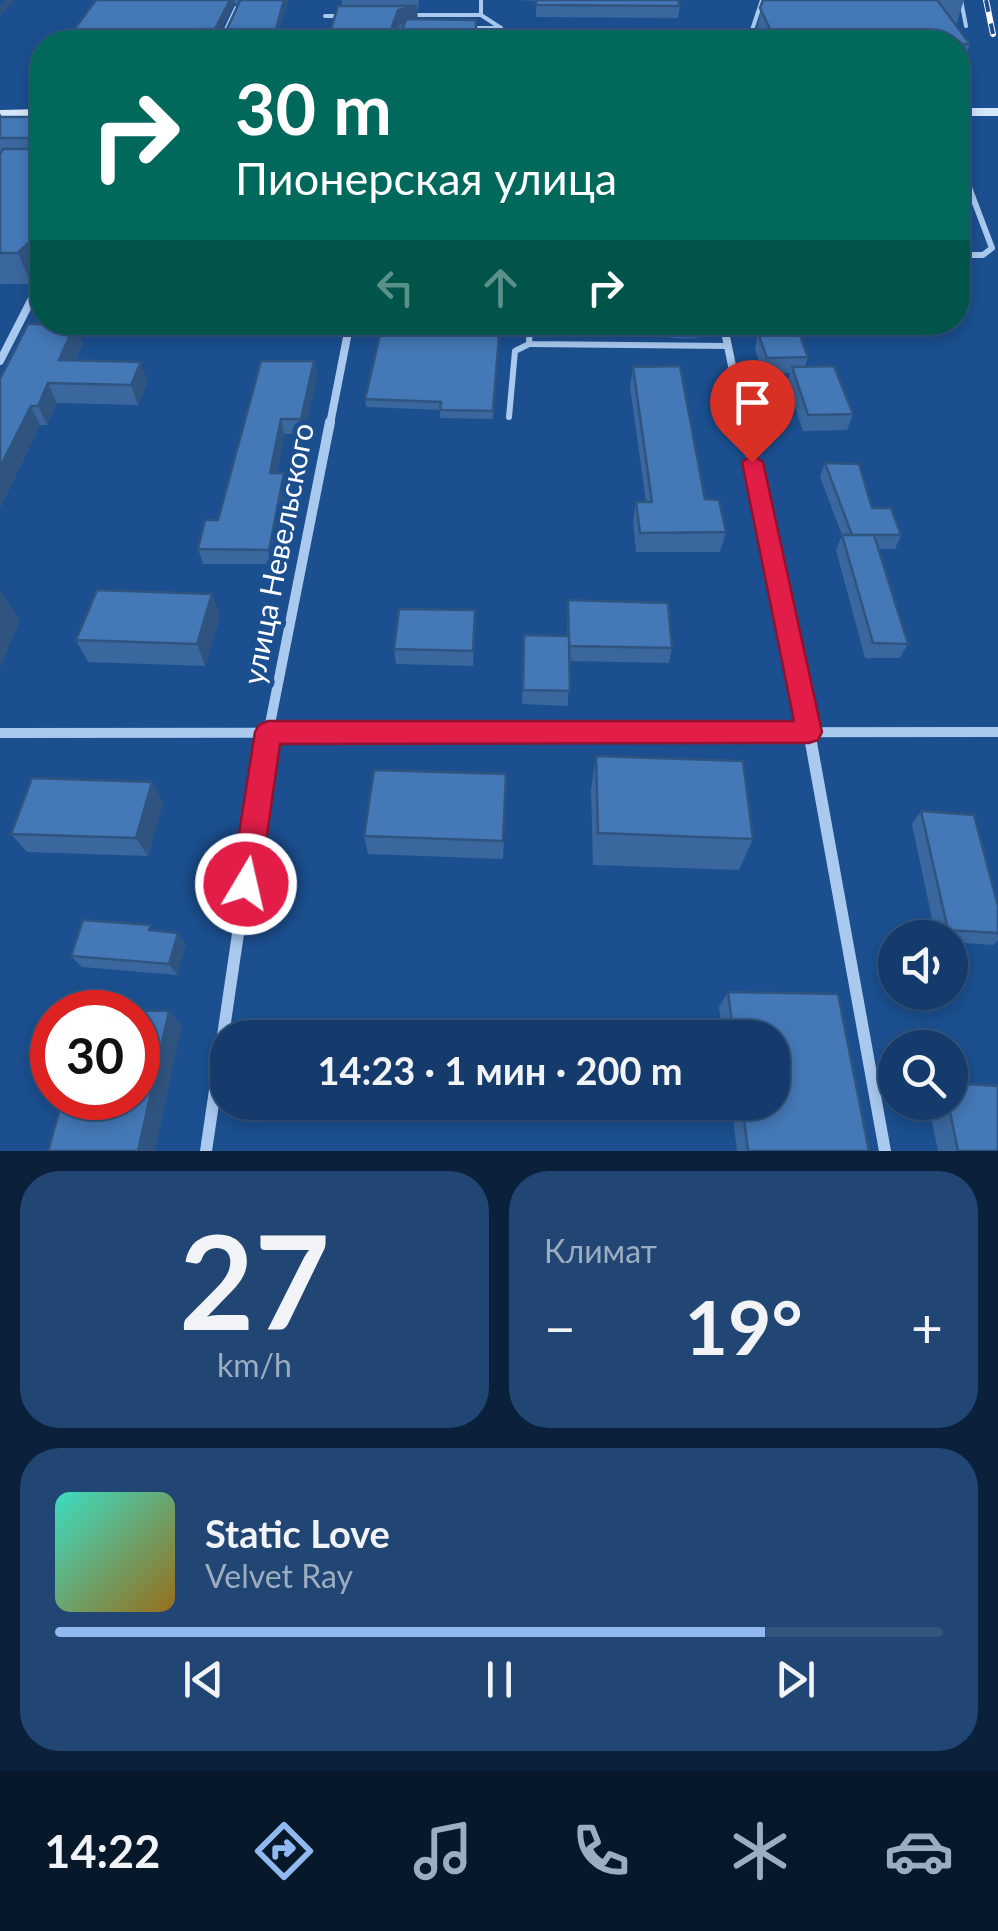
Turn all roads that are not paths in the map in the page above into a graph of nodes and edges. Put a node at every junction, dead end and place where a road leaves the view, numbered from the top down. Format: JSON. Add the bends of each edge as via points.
{"nodes":[{"id":1,"x":480,"y":0,"type":"edge"},
{"id":2,"x":762,"y":0,"type":"edge"},
{"id":3,"x":961,"y":0,"type":"edge"},
{"id":4,"x":950,"y":7,"type":"dead end"},
{"id":5,"x":962,"y":7,"type":"junction"},
{"id":6,"x":236,"y":8,"type":"edge"},
{"id":7,"x":481,"y":15,"type":"junction"},
{"id":8,"x":325,"y":16,"type":"dead end"},
{"id":9,"x":363,"y":16,"type":"edge"},
{"id":10,"x":401,"y":16,"type":"edge"},
{"id":11,"x":966,"y":26,"type":"dead end"},
{"id":12,"x":462,"y":28,"type":"edge"},
{"id":13,"x":501,"y":28,"type":"joint"},
{"id":14,"x":226,"y":30,"type":"edge"},
{"id":15,"x":752,"y":30,"type":"edge"},
{"id":16,"x":970,"y":112,"type":"edge"},
{"id":17,"x":998,"y":112,"type":"edge"},
{"id":18,"x":0,"y":114,"type":"edge"},
{"id":19,"x":30,"y":114,"type":"edge"},
{"id":20,"x":970,"y":197,"type":"edge"},
{"id":21,"x":970,"y":255,"type":"edge"},
{"id":22,"x":30,"y":303,"type":"edge"},
{"id":23,"x":347,"y":335,"type":"edge"},
{"id":24,"x":529,"y":335,"type":"edge"},
{"id":25,"x":726,"y":335,"type":"edge"},
{"id":26,"x":529,"y":344,"type":"junction"},
{"id":27,"x":728,"y":346,"type":"junction"},
{"id":28,"x":0,"y":361,"type":"edge"},
{"id":29,"x":509,"y":417,"type":"dead end"},
{"id":30,"x":268,"y":732,"type":"junction"},
{"id":31,"x":809,"y":732,"type":"junction"},
{"id":32,"x":998,"y":732,"type":"edge"},
{"id":33,"x":0,"y":733,"type":"edge"},
{"id":34,"x":206,"y":1151,"type":"edge"},
{"id":35,"x":885,"y":1151,"type":"edge"}],
"edges":[{"from":1,"to":7,"type":"lane"},
{"from":2,"to":15,"type":"lane"},
{"from":3,"to":5,"type":"lane"},
{"from":4,"to":5,"type":"lane"},
{"from":5,"to":11,"type":"lane"},
{"from":6,"to":14,"type":"lane"},
{"from":7,"to":10,"type":"lane"},
{"from":7,"to":13,"type":"lane"},
{"from":8,"to":9,"type":"lane"},
{"from":12,"to":13,"type":"lane"},
{"from":16,"to":17,"type":"main road"},
{"from":18,"to":19,"type":"main road"},
{"from":20,"to":21,"type":"lane","via":[[992,248]]},
{"from":22,"to":28,"type":"street"},
{"from":23,"to":30,"type":"street","name":"улица Невельского"},
{"from":24,"to":26,"type":"lane"},
{"from":25,"to":27,"type":"street"},
{"from":26,"to":27,"type":"lane"},
{"from":26,"to":29,"type":"lane","via":[[515,351]]},
{"from":27,"to":31,"type":"street"},
{"from":30,"to":31,"type":"street"},
{"from":30,"to":33,"type":"street"},
{"from":30,"to":34,"type":"street","name":"улица Невельского"},
{"from":31,"to":32,"type":"street"},
{"from":31,"to":35,"type":"street"}]}
